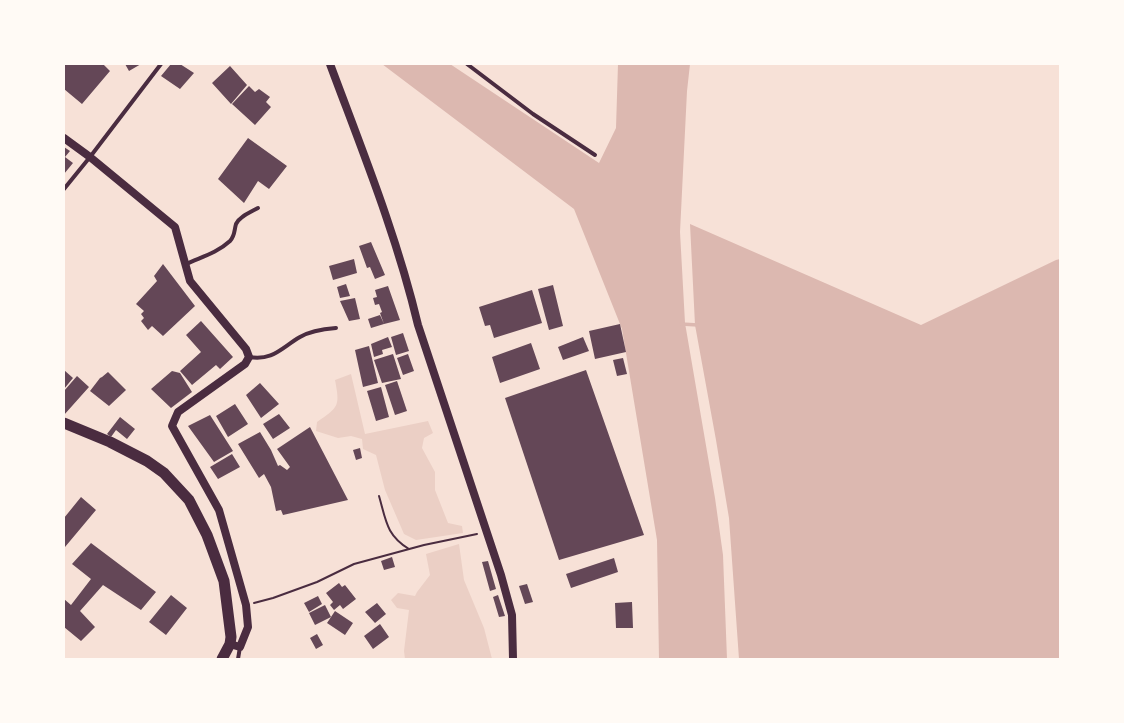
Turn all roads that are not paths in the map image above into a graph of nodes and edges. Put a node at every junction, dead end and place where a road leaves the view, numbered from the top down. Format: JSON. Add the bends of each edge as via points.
{"nodes":[{"id":1,"x":161,"y":64,"type":"edge"},
{"id":2,"x":330,"y":64,"type":"edge"},
{"id":3,"x":467,"y":64,"type":"edge"},
{"id":4,"x":64,"y":138,"type":"edge"},
{"id":5,"x":595,"y":155,"type":"dead end"},
{"id":6,"x":90,"y":157,"type":"junction"},
{"id":7,"x":64,"y":188,"type":"edge"},
{"id":8,"x":258,"y":208,"type":"dead end"},
{"id":9,"x":185,"y":265,"type":"junction"},
{"id":10,"x":336,"y":328,"type":"dead end"},
{"id":11,"x":249,"y":357,"type":"junction"},
{"id":12,"x":64,"y":423,"type":"edge"},
{"id":13,"x":235,"y":646,"type":"junction"},
{"id":14,"x":222,"y":659,"type":"edge"},
{"id":15,"x":238,"y":659,"type":"edge"},
{"id":16,"x":513,"y":659,"type":"edge"}],
"edges":[{"from":1,"to":6,"type":"street"},
{"from":2,"to":16,"type":"main road","via":[[384,211],[418,326],[501,575],[512,615]]},
{"from":3,"to":5,"type":"street","via":[[533,114]]},
{"from":4,"to":6,"type":"main road"},
{"from":6,"to":7,"type":"street"},
{"from":6,"to":9,"type":"main road","via":[[175,227]]},
{"from":8,"to":9,"type":"street","via":[[239,220],[231,240],[220,250]]},
{"from":9,"to":11,"type":"main road","via":[[190,281]]},
{"from":10,"to":11,"type":"street","via":[[301,336],[273,355],[259,359]]},
{"from":11,"to":13,"type":"main road","via":[[245,364],[178,412],[172,426],[219,510],[246,606],[248,627]]},
{"from":12,"to":13,"type":"highway","via":[[147,461],[164,473],[189,500],[207,535],[224,581],[231,637]]},
{"from":13,"to":14,"type":"highway"},
{"from":13,"to":15,"type":"street"}]}
